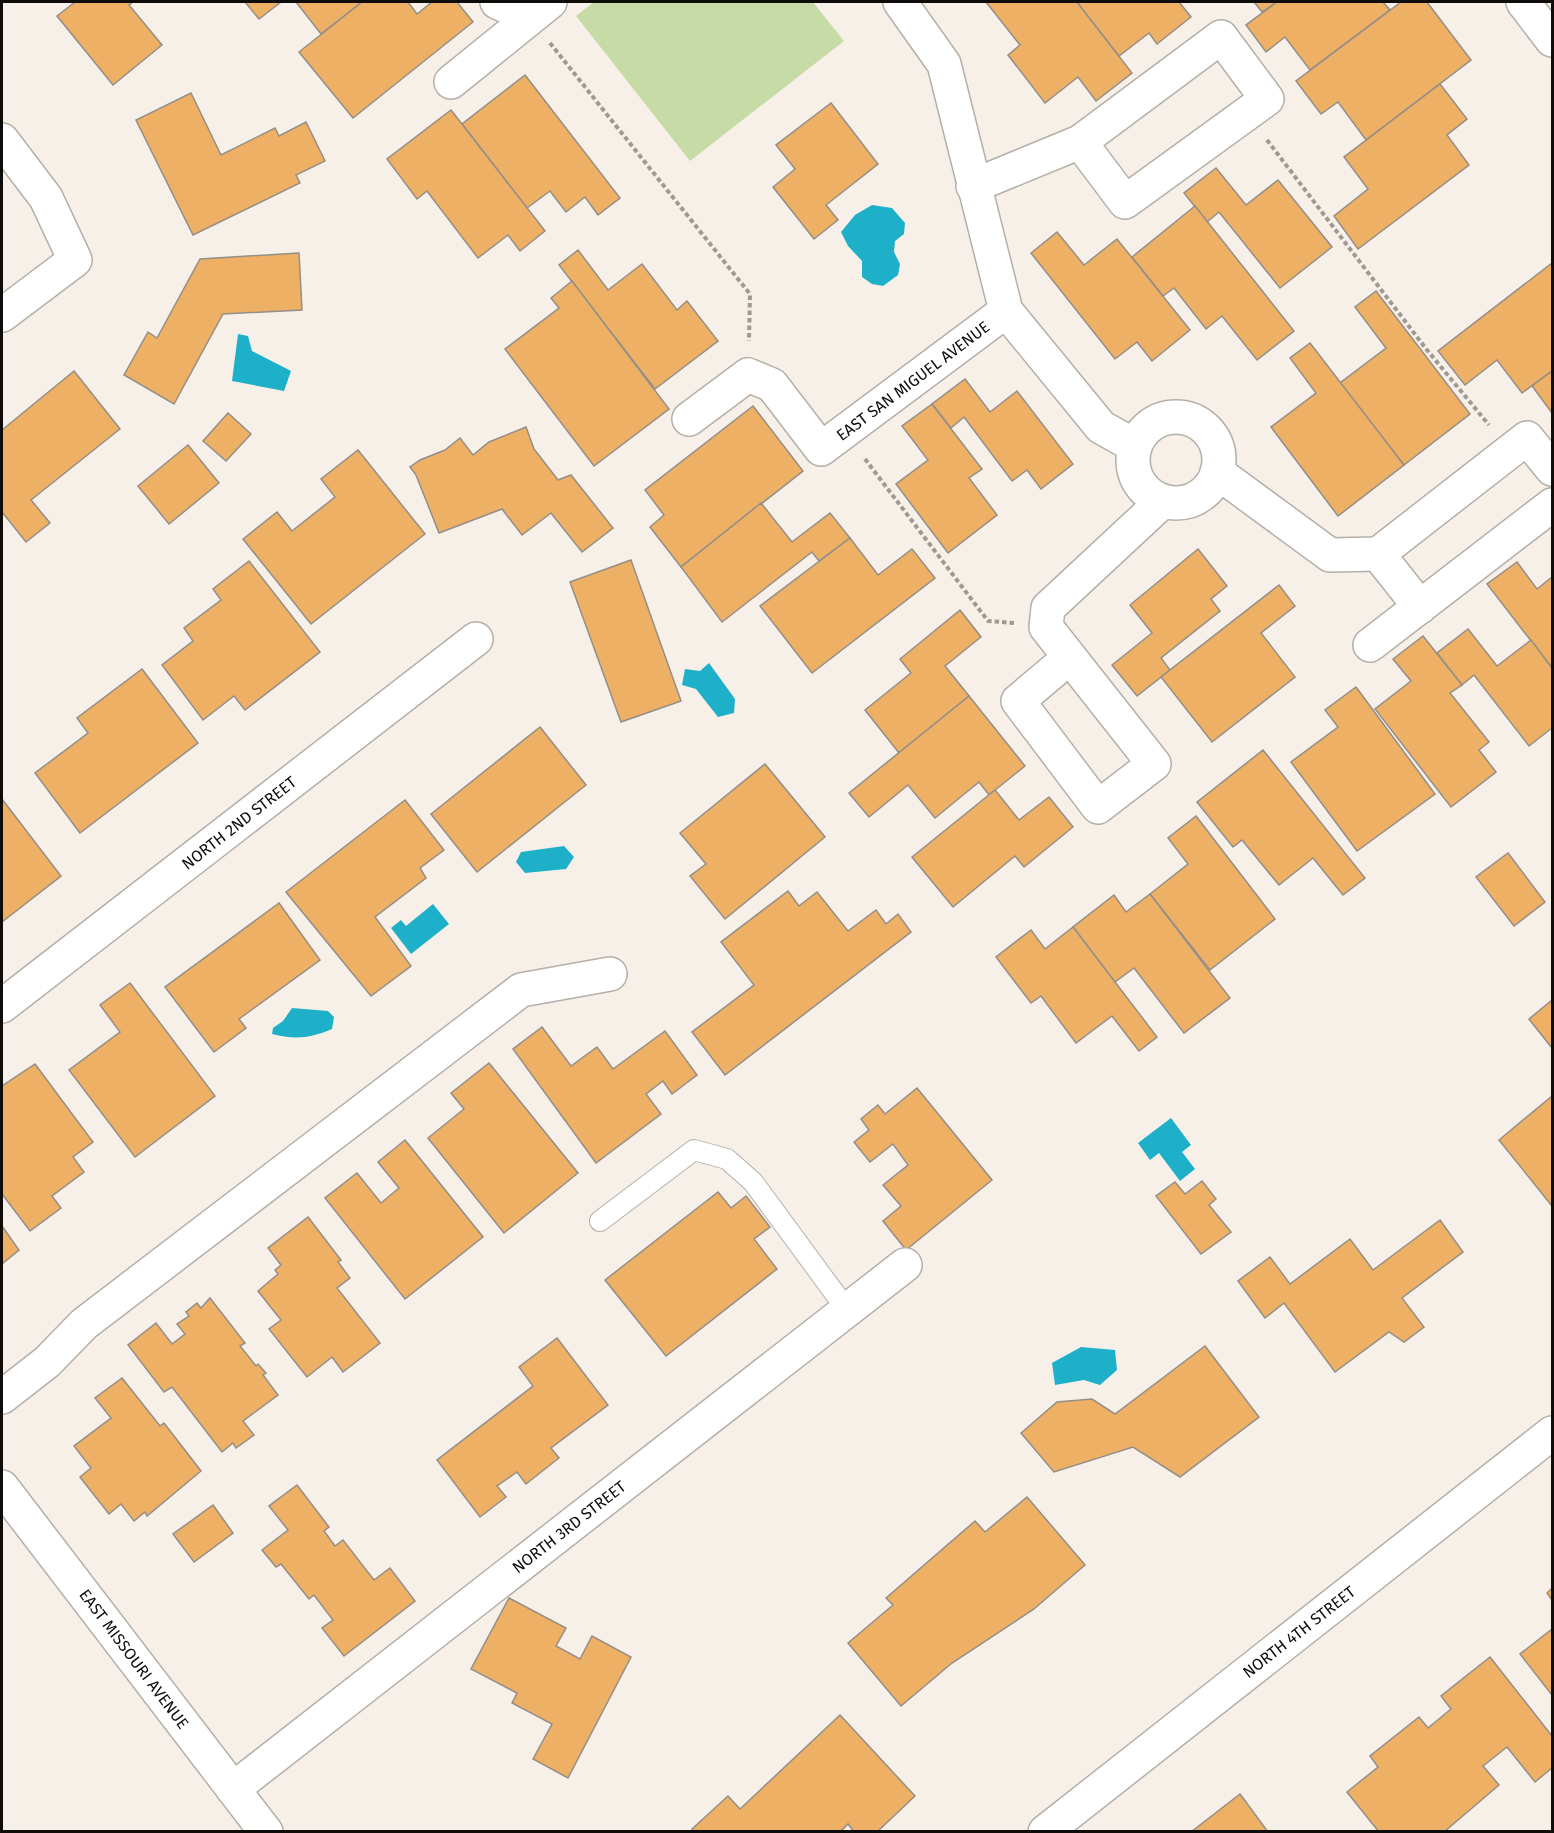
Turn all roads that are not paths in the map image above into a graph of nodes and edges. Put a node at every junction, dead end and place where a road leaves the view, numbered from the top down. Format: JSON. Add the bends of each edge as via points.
{"nodes":[{"id":1,"x":497,"y":2,"type":"edge"},
{"id":2,"x":900,"y":2,"type":"edge"},
{"id":3,"x":1522,"y":2,"type":"edge"},
{"id":4,"x":540,"y":9,"type":"edge"},
{"id":5,"x":1552,"y":40,"type":"edge"},
{"id":6,"x":451,"y":82,"type":"dead end"},
{"id":7,"x":2,"y":140,"type":"edge"},
{"id":8,"x":1080,"y":142,"type":"junction"},
{"id":9,"x":973,"y":186,"type":"junction"},
{"id":10,"x":1006,"y":311,"type":"junction"},
{"id":11,"x":2,"y":315,"type":"edge"},
{"id":12,"x":689,"y":419,"type":"dead end"},
{"id":13,"x":1135,"y":446,"type":"junction"},
{"id":14,"x":1552,"y":469,"type":"edge"},
{"id":15,"x":1218,"y":472,"type":"junction"},
{"id":16,"x":1163,"y":501,"type":"junction"},
{"id":17,"x":1552,"y":505,"type":"edge"},
{"id":18,"x":1378,"y":554,"type":"junction"},
{"id":19,"x":1420,"y":607,"type":"junction"},
{"id":20,"x":477,"y":639,"type":"dead end"},
{"id":21,"x":1370,"y":645,"type":"dead end"},
{"id":22,"x":1069,"y":658,"type":"dead end"},
{"id":23,"x":610,"y":974,"type":"dead end"},
{"id":24,"x":2,"y":1006,"type":"edge"},
{"id":25,"x":600,"y":1221,"type":"dead end"},
{"id":26,"x":905,"y":1265,"type":"dead end"},
{"id":27,"x":847,"y":1310,"type":"junction"},
{"id":28,"x":2,"y":1396,"type":"edge"},
{"id":29,"x":1552,"y":1433,"type":"edge"},
{"id":30,"x":2,"y":1486,"type":"edge"},
{"id":31,"x":233,"y":1789,"type":"junction"},
{"id":32,"x":266,"y":1832,"type":"edge"},
{"id":33,"x":1045,"y":1832,"type":"edge"}],
"edges":[{"from":1,"to":4,"type":"street"},
{"from":2,"to":9,"type":"street","name":"EAST SAN MIGUEL AVENUE","via":[[944,64]]},
{"from":3,"to":5,"type":"street"},
{"from":4,"to":6,"type":"street"},
{"from":7,"to":11,"type":"street","via":[[46,198],[75,260]]},
{"from":8,"to":8,"type":"street","via":[[1221,37],[1267,99],[1125,202]]},
{"from":8,"to":9,"type":"street"},
{"from":9,"to":10,"type":"street","name":"EAST SAN MIGUEL AVENUE"},
{"from":10,"to":12,"type":"street","name":"EAST SAN MIGUEL AVENUE","via":[[821,449],[772,385],[748,375]]},
{"from":10,"to":13,"type":"street","name":"EAST SAN MIGUEL AVENUE","via":[[1101,427]]},
{"from":13,"to":15,"type":"street","via":[[1142,433],[1154,424],[1182,417],[1208,431],[1216,443]]},
{"from":13,"to":16,"type":"street","via":[[1135,473],[1151,495]]},
{"from":14,"to":18,"type":"street","via":[[1527,438]]},
{"from":15,"to":16,"type":"street","via":[[1202,495],[1190,501]]},
{"from":15,"to":18,"type":"street","via":[[1329,555]]},
{"from":16,"to":22,"type":"street","via":[[1048,608],[1046,627]]},
{"from":17,"to":19,"type":"street"},
{"from":18,"to":19,"type":"street"},
{"from":19,"to":21,"type":"street"},
{"from":20,"to":24,"type":"street","name":"NORTH 2ND STREET"},
{"from":23,"to":28,"type":"street","via":[[521,990],[84,1324],[47,1362]]},
{"from":25,"to":27,"type":"lane","via":[[694,1150],[727,1159],[753,1182]]},
{"from":26,"to":27,"type":"street","name":"NORTH 3RD STREET"},
{"from":27,"to":31,"type":"street","name":"NORTH 3RD STREET"},
{"from":29,"to":33,"type":"street","name":"NORTH 4TH STREET"},
{"from":30,"to":31,"type":"street","name":"EAST MISSOURI AVENUE"},
{"from":31,"to":32,"type":"street","name":"EAST MISSOURI AVENUE"}]}
